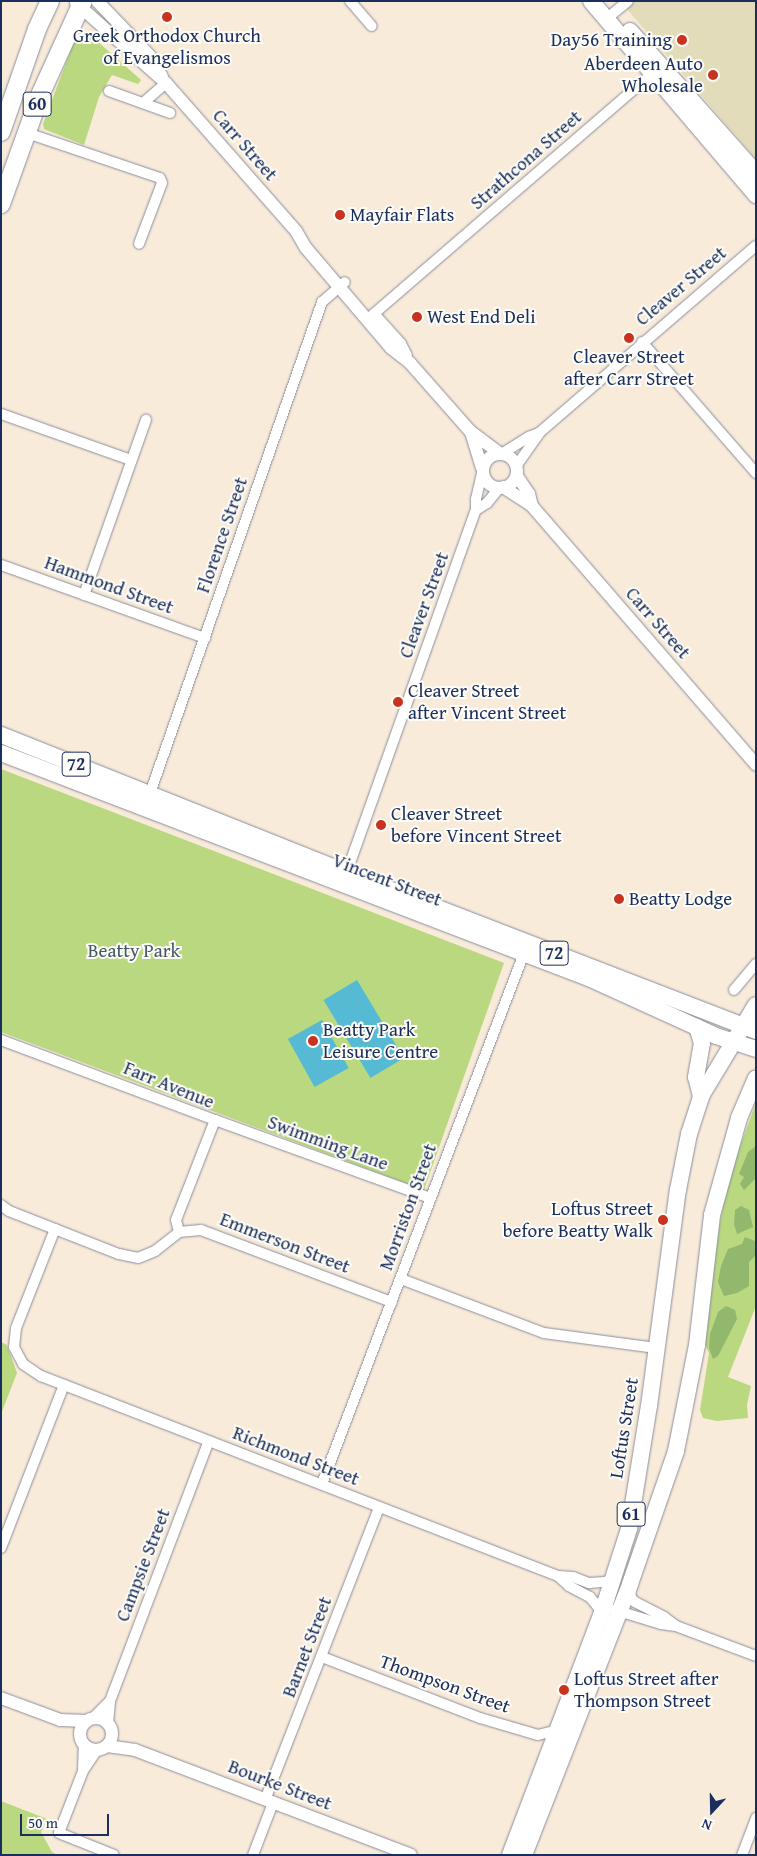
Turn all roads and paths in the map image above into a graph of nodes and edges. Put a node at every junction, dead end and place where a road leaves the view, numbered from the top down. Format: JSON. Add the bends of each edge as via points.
{"nodes":[{"id":1,"x":50,"y":1,"type":"edge"},
{"id":2,"x":97,"y":1,"type":"edge"},
{"id":3,"x":350,"y":1,"type":"edge"},
{"id":4,"x":591,"y":1,"type":"edge"},
{"id":5,"x":628,"y":1,"type":"edge"},
{"id":6,"x":79,"y":3,"type":"edge"},
{"id":7,"x":608,"y":11,"type":"edge"},
{"id":8,"x":372,"y":26,"type":"dead end"},
{"id":9,"x":657,"y":69,"type":"junction"},
{"id":10,"x":166,"y":83,"type":"junction"},
{"id":11,"x":109,"y":91,"type":"dead end"},
{"id":12,"x":143,"y":103,"type":"junction"},
{"id":13,"x":170,"y":113,"type":"dead end"},
{"id":14,"x":1,"y":132,"type":"edge"},
{"id":15,"x":27,"y":133,"type":"junction"},
{"id":16,"x":756,"y":174,"type":"edge"},
{"id":17,"x":756,"y":195,"type":"edge"},
{"id":18,"x":1,"y":204,"type":"edge"},
{"id":19,"x":139,"y":244,"type":"dead end"},
{"id":20,"x":756,"y":246,"type":"edge"},
{"id":21,"x":341,"y":285,"type":"junction"},
{"id":22,"x":370,"y":318,"type":"junction"},
{"id":23,"x":642,"y":342,"type":"junction"},
{"id":24,"x":3,"y":414,"type":"edge"},
{"id":25,"x":146,"y":420,"type":"dead end"},
{"id":26,"x":1,"y":426,"type":"edge"},
{"id":27,"x":470,"y":431,"type":"junction"},
{"id":28,"x":539,"y":433,"type":"junction"},
{"id":29,"x":501,"y":453,"type":"junction"},
{"id":30,"x":131,"y":460,"type":"junction"},
{"id":31,"x":482,"y":470,"type":"junction"},
{"id":32,"x":517,"y":470,"type":"junction"},
{"id":33,"x":756,"y":473,"type":"edge"},
{"id":34,"x":501,"y":488,"type":"junction"},
{"id":35,"x":532,"y":506,"type":"junction"},
{"id":36,"x":476,"y":510,"type":"junction"},
{"id":37,"x":1,"y":566,"type":"edge"},
{"id":38,"x":84,"y":596,"type":"junction"},
{"id":39,"x":205,"y":638,"type":"junction"},
{"id":40,"x":1,"y":735,"type":"edge"},
{"id":41,"x":1,"y":753,"type":"edge"},
{"id":42,"x":756,"y":764,"type":"edge"},
{"id":43,"x":148,"y":801,"type":"junction"},
{"id":44,"x":355,"y":853,"type":"junction"},
{"id":45,"x":345,"y":879,"type":"junction"},
{"id":46,"x":369,"y":882,"type":"junction"},
{"id":47,"x":526,"y":948,"type":"junction"},
{"id":48,"x":756,"y":964,"type":"edge"},
{"id":49,"x":734,"y":990,"type":"dead end"},
{"id":50,"x":756,"y":1005,"type":"edge"},
{"id":51,"x":696,"y":1028,"type":"junction"},
{"id":52,"x":749,"y":1029,"type":"edge"},
{"id":53,"x":1,"y":1040,"type":"edge"},
{"id":54,"x":733,"y":1042,"type":"junction"},
{"id":55,"x":756,"y":1049,"type":"edge"},
{"id":56,"x":756,"y":1078,"type":"edge"},
{"id":57,"x":701,"y":1096,"type":"junction"},
{"id":58,"x":215,"y":1120,"type":"junction"},
{"id":59,"x":430,"y":1198,"type":"junction"},
{"id":60,"x":1,"y":1205,"type":"edge"},
{"id":61,"x":56,"y":1229,"type":"junction"},
{"id":62,"x":179,"y":1232,"type":"junction"},
{"id":63,"x":401,"y":1278,"type":"junction"},
{"id":64,"x":392,"y":1302,"type":"junction"},
{"id":65,"x":656,"y":1348,"type":"junction"},
{"id":66,"x":64,"y":1385,"type":"junction"},
{"id":67,"x":208,"y":1442,"type":"junction"},
{"id":68,"x":322,"y":1484,"type":"junction"},
{"id":69,"x":379,"y":1507,"type":"junction"},
{"id":70,"x":1,"y":1548,"type":"edge"},
{"id":71,"x":558,"y":1576,"type":"junction"},
{"id":72,"x":613,"y":1579,"type":"junction"},
{"id":73,"x":630,"y":1584,"type":"junction"},
{"id":74,"x":608,"y":1611,"type":"junction"},
{"id":75,"x":676,"y":1626,"type":"junction"},
{"id":76,"x":756,"y":1656,"type":"edge"},
{"id":77,"x":322,"y":1657,"type":"junction"},
{"id":78,"x":1,"y":1698,"type":"edge"},
{"id":79,"x":110,"y":1701,"type":"junction"},
{"id":80,"x":60,"y":1720,"type":"junction"},
{"id":81,"x":90,"y":1720,"type":"junction"},
{"id":82,"x":110,"y":1726,"type":"junction"},
{"id":83,"x":558,"y":1730,"type":"junction"},
{"id":84,"x":83,"y":1742,"type":"junction"},
{"id":85,"x":102,"y":1748,"type":"junction"},
{"id":86,"x":135,"y":1750,"type":"junction"},
{"id":87,"x":83,"y":1771,"type":"junction"},
{"id":88,"x":269,"y":1801,"type":"junction"},
{"id":89,"x":756,"y":1818,"type":"edge"},
{"id":90,"x":114,"y":1855,"type":"edge"},
{"id":91,"x":254,"y":1855,"type":"edge"},
{"id":92,"x":411,"y":1855,"type":"edge"},
{"id":93,"x":510,"y":1855,"type":"edge"},
{"id":94,"x":524,"y":1855,"type":"edge"},
{"id":95,"x":742,"y":1855,"type":"edge"}],
"edges":[{"from":1,"to":14,"type":"highway","number":"60"},
{"from":2,"to":10,"type":"street","name":"Carr Street","via":[[150,56]]},
{"from":3,"to":8,"type":"street"},
{"from":4,"to":7,"type":"main road"},
{"from":5,"to":7,"type":"street"},
{"from":6,"to":10,"type":"street","name":"Carr Street"},
{"from":6,"to":15,"type":"highway","number":"60"},
{"from":7,"to":9,"type":"main road"},
{"from":9,"to":16,"type":"main road"},
{"from":9,"to":17,"type":"main road"},
{"from":9,"to":22,"type":"street","name":"Strathcona Street"},
{"from":10,"to":12,"type":"street"},
{"from":10,"to":21,"type":"street","name":"Carr Street"},
{"from":11,"to":12,"type":"street"},
{"from":12,"to":13,"type":"street"},
{"from":15,"to":18,"type":"highway","number":"60"},
{"from":15,"to":19,"type":"street","via":[[160,178],[162,183]]},
{"from":20,"to":23,"type":"street","name":"Cleaver Street"},
{"from":21,"to":22,"type":"street","name":"Carr Street"},
{"from":21,"to":39,"type":"street","name":"Florence Street","via":[[322,302]]},
{"from":22,"to":27,"type":"street","name":"Carr Street","via":[[391,348],[410,363]]},
{"from":23,"to":28,"type":"street","name":"Cleaver Street"},
{"from":23,"to":33,"type":"street"},
{"from":24,"to":26,"type":"street"},
{"from":24,"to":30,"type":"street"},
{"from":25,"to":30,"type":"street"},
{"from":27,"to":29,"type":"street","name":"Carr Street"},
{"from":27,"to":31,"type":"street","name":"Carr Street"},
{"from":28,"to":29,"type":"street"},
{"from":28,"to":32,"type":"street"},
{"from":29,"to":31,"type":"street","via":[[487,458]]},
{"from":29,"to":32,"type":"street"},
{"from":30,"to":38,"type":"street"},
{"from":31,"to":34,"type":"street","via":[[488,484]]},
{"from":31,"to":36,"type":"street","name":"Cleaver Street"},
{"from":32,"to":34,"type":"street","via":[[513,482]]},
{"from":32,"to":35,"type":"street","name":"Carr Street"},
{"from":34,"to":35,"type":"street","name":"Carr Street"},
{"from":34,"to":36,"type":"street"},
{"from":35,"to":42,"type":"street","name":"Carr Street"},
{"from":36,"to":44,"type":"street","name":"Cleaver Street"},
{"from":37,"to":38,"type":"street","name":"Hammond Street"},
{"from":38,"to":39,"type":"street","name":"Hammond Street"},
{"from":39,"to":43,"type":"street","name":"Florence Street"},
{"from":40,"to":43,"type":"main road","name":"Vincent Street","number":"72"},
{"from":41,"to":43,"type":"main road","name":"Vincent Street","number":"72"},
{"from":43,"to":45,"type":"main road","name":"Vincent Street","number":"72"},
{"from":44,"to":45,"type":"street","name":"Cleaver Street"},
{"from":44,"to":46,"type":"street","via":[[358,869]]},
{"from":45,"to":46,"type":"main road","name":"Vincent Street","number":"72"},
{"from":45,"to":47,"type":"main road","name":"Vincent Street","number":"72"},
{"from":46,"to":47,"type":"main road","name":"Vincent Street","number":"72"},
{"from":47,"to":51,"type":"main road","name":"Vincent Street","number":"72"},
{"from":47,"to":52,"type":"main road","name":"Vincent Street","number":"72"},
{"from":47,"to":59,"type":"street","name":"Morriston Street"},
{"from":48,"to":49,"type":"street"},
{"from":50,"to":52,"type":"main road","name":"Loftus Street","number":"61"},
{"from":51,"to":54,"type":"main road","name":"Vincent Street","number":"72"},
{"from":51,"to":57,"type":"main road","via":[[702,1043],[696,1077]]},
{"from":52,"to":54,"type":"main road","name":"Loftus Street","number":"61"},
{"from":53,"to":58,"type":"street","name":"Farr Avenue"},
{"from":54,"to":55,"type":"main road","name":"Vincent Street","number":"72"},
{"from":54,"to":57,"type":"main road","name":"Loftus Street","number":"61"},
{"from":56,"to":73,"type":"main road","name":"Loftus Street","number":"61","via":[[739,1118],[712,1215],[696,1345],[679,1438]]},
{"from":57,"to":65,"type":"main road","name":"Loftus Street","number":"61","via":[[684,1156]]},
{"from":58,"to":59,"type":"street","name":"Swimming Lane"},
{"from":58,"to":62,"type":"street","name":"Farr Avenue","via":[[176,1220]]},
{"from":59,"to":63,"type":"street","name":"Morriston Street"},
{"from":60,"to":61,"type":"street"},
{"from":61,"to":62,"type":"street","via":[[119,1254],[138,1258],[155,1251]]},
{"from":61,"to":66,"type":"street","name":"Richmond Street","via":[[16,1328],[14,1347],[23,1364]]},
{"from":62,"to":64,"type":"street","name":"Emmerson Street","via":[[201,1230]]},
{"from":63,"to":64,"type":"street","name":"Morriston Street"},
{"from":63,"to":65,"type":"street","via":[[544,1333]]},
{"from":64,"to":68,"type":"street","name":"Morriston Street"},
{"from":65,"to":72,"type":"main road","name":"Loftus Street","number":"61","via":[[629,1529]]},
{"from":66,"to":67,"type":"street","name":"Richmond Street"},
{"from":66,"to":70,"type":"street"},
{"from":67,"to":68,"type":"street","name":"Richmond Street"},
{"from":67,"to":79,"type":"street","name":"Campsie Street"},
{"from":68,"to":69,"type":"street","name":"Richmond Street"},
{"from":69,"to":71,"type":"street","name":"Richmond Street"},
{"from":69,"to":77,"type":"street","name":"Barnet Street"},
{"from":71,"to":72,"type":"street","name":"Richmond Street","via":[[589,1583]]},
{"from":71,"to":74,"type":"street","name":"Richmond Street","via":[[590,1597],[599,1608]]},
{"from":72,"to":74,"type":"main road","name":"Loftus Street","number":"61"},
{"from":73,"to":74,"type":"main road","name":"Loftus Street","number":"61"},
{"from":73,"to":75,"type":"street","via":[[635,1602],[664,1616]]},
{"from":74,"to":75,"type":"street"},
{"from":74,"to":83,"type":"main road","name":"Loftus Street","number":"61"},
{"from":74,"to":94,"type":"main road","name":"Loftus Street","number":"61"},
{"from":75,"to":76,"type":"street"},
{"from":77,"to":83,"type":"street","name":"Thompson Street","via":[[480,1718],[538,1735]]},
{"from":77,"to":88,"type":"street","name":"Barnet Street"},
{"from":78,"to":80,"type":"street"},
{"from":79,"to":81,"type":"street","name":"Campsie Street"},
{"from":79,"to":82,"type":"street","name":"Campsie Street"},
{"from":80,"to":81,"type":"street"},
{"from":80,"to":84,"type":"street"},
{"from":81,"to":82,"type":"street","via":[[101,1719]]},
{"from":81,"to":84,"type":"street","via":[[81,1729]]},
{"from":82,"to":85,"type":"street","via":[[112,1738]]},
{"from":82,"to":86,"type":"street","name":"Bourke Street"},
{"from":83,"to":93,"type":"main road","name":"Loftus Street","number":"61"},
{"from":84,"to":85,"type":"street"},
{"from":84,"to":87,"type":"street"},
{"from":85,"to":86,"type":"street","name":"Bourke Street"},
{"from":85,"to":87,"type":"street"},
{"from":86,"to":88,"type":"street","name":"Bourke Street"},
{"from":87,"to":90,"type":"street","via":[[59,1833]]},
{"from":88,"to":91,"type":"street","name":"Barnet Street"},
{"from":88,"to":92,"type":"street","name":"Bourke Street"},
{"from":89,"to":95,"type":"street"}]}
